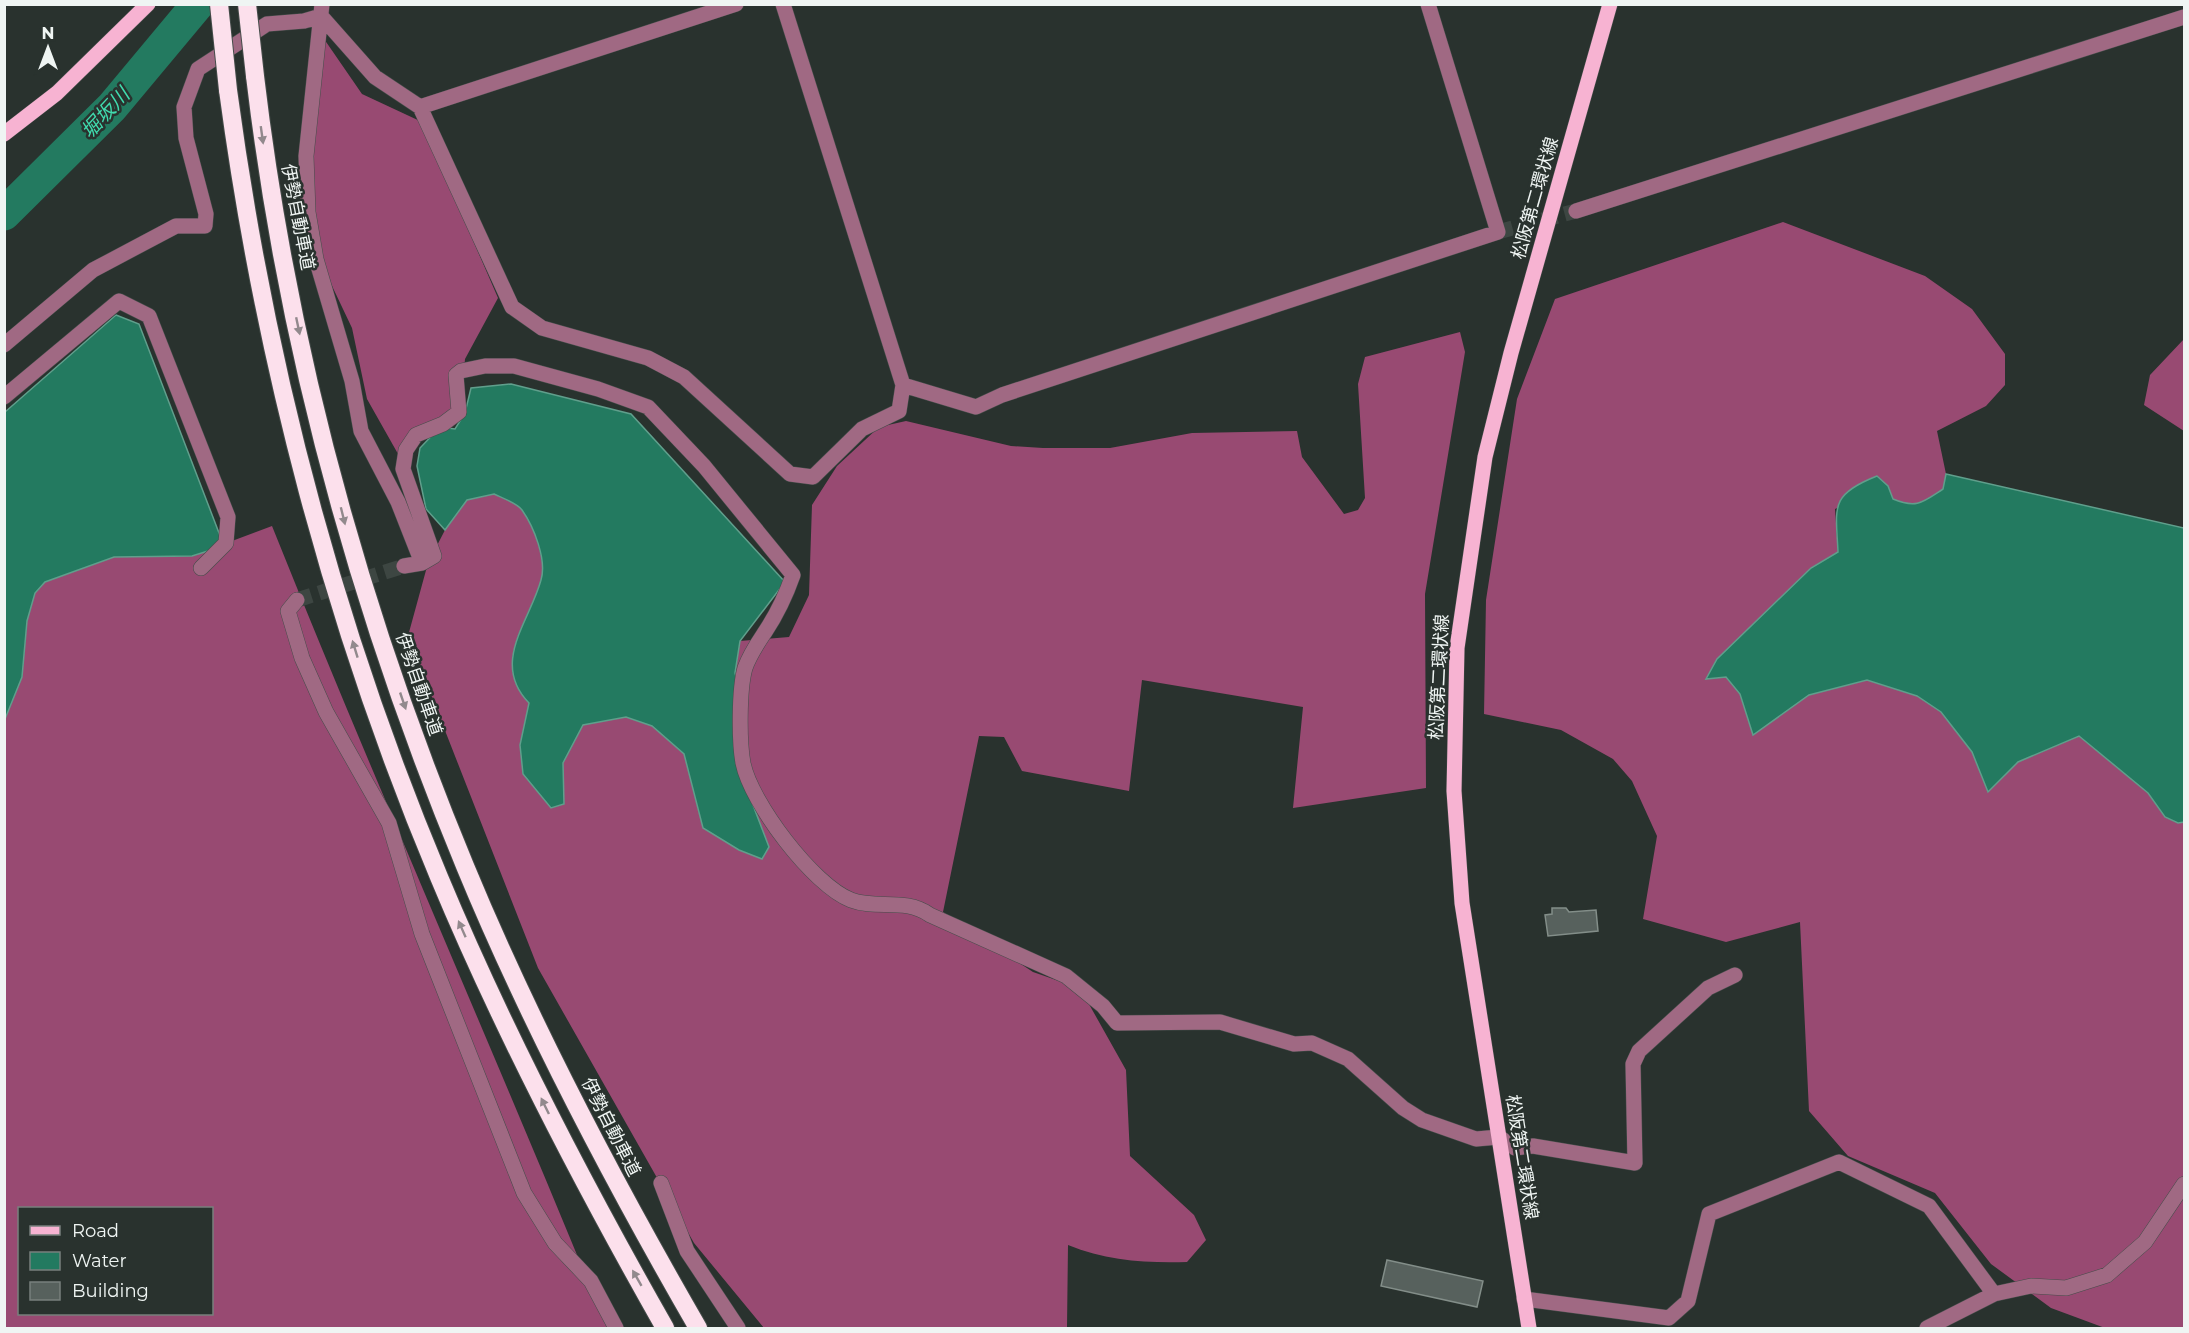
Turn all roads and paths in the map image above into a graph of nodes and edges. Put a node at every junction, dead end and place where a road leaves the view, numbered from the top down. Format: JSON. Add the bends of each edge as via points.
{"nodes":[{"id":1,"x":148,"y":4,"type":"edge"},
{"id":2,"x":219,"y":4,"type":"edge"},
{"id":3,"x":247,"y":4,"type":"edge"},
{"id":4,"x":736,"y":4,"type":"edge"},
{"id":5,"x":783,"y":4,"type":"edge"},
{"id":6,"x":1428,"y":4,"type":"edge"},
{"id":7,"x":1610,"y":4,"type":"edge"},
{"id":8,"x":321,"y":10,"type":"edge"},
{"id":9,"x":2184,"y":17,"type":"edge"},
{"id":10,"x":420,"y":107,"type":"junction"},
{"id":11,"x":4,"y":134,"type":"edge"},
{"id":12,"x":1576,"y":211,"type":"tunnel mouth"},
{"id":13,"x":4,"y":345,"type":"edge"},
{"id":14,"x":903,"y":385,"type":"junction"},
{"id":15,"x":4,"y":397,"type":"edge"},
{"id":16,"x":422,"y":563,"type":"junction"},
{"id":17,"x":404,"y":566,"type":"tunnel mouth"},
{"id":18,"x":201,"y":568,"type":"dead end"},
{"id":19,"x":297,"y":600,"type":"dead end"},
{"id":20,"x":1735,"y":975,"type":"dead end"},
{"id":21,"x":1499,"y":1137,"type":"junction"},
{"id":22,"x":661,"y":1183,"type":"dead end"},
{"id":23,"x":2184,"y":1185,"type":"edge"},
{"id":24,"x":1994,"y":1294,"type":"junction"},
{"id":25,"x":1524,"y":1299,"type":"junction"},
{"id":26,"x":616,"y":1329,"type":"edge"},
{"id":27,"x":665,"y":1329,"type":"edge"},
{"id":28,"x":698,"y":1329,"type":"edge"},
{"id":29,"x":738,"y":1329,"type":"edge"},
{"id":30,"x":1529,"y":1329,"type":"edge"},
{"id":31,"x":1928,"y":1329,"type":"edge"}],
"edges":[{"from":1,"to":11,"type":"main road","via":[[57,93]]},
{"from":27,"to":2,"type":"highway","one_way":true,"bridge":true,"via":[[554,1124],[485,981],[438,877],[358,660],[285,400],[249,226]]},
{"from":3,"to":28,"type":"highway","name":"伊勢自動車道","one_way":true,"bridge":true,"via":[[268,180],[312,393],[345,524],[416,739],[465,867],[511,970],[580,1113]]},
{"from":4,"to":10,"type":"street"},
{"from":5,"to":14,"type":"street"},
{"from":6,"to":14,"type":"street","via":[[1498,232],[1002,395],[976,407]]},
{"from":7,"to":21,"type":"main road","name":"松阪第二環状線","via":[[1485,457],[1456,648],[1455,791],[1462,903]]},
{"from":8,"to":10,"type":"street","via":[[375,77]]},
{"from":8,"to":13,"type":"street","via":[[304,21],[267,24],[198,69],[183,107],[186,138],[206,214],[205,226],[176,226],[93,270]]},
{"from":8,"to":16,"type":"street","via":[[306,156],[315,259],[352,381],[361,431],[398,502]]},
{"from":9,"to":12,"type":"street"},
{"from":10,"to":14,"type":"street","via":[[512,307],[542,328],[648,358],[684,377],[790,474],[813,477],[862,429],[899,411]]},
{"from":15,"to":18,"type":"street","via":[[119,301],[149,316],[228,517],[226,543]]},
{"from":16,"to":17,"type":"street"},
{"from":16,"to":21,"type":"street","via":[[434,556],[403,469],[406,450],[416,435],[443,424],[459,412],[456,375],[461,371],[514,366],[648,407],[704,466],[794,575],[745,668],[741,691],[743,764],[780,836],[812,874],[851,901],[918,906],[930,915],[1066,976],[1103,1006],[1117,1023],[1220,1022],[1294,1044],[1312,1043],[1348,1059],[1422,1120],[1476,1139]]},
{"from":19,"to":26,"type":"street","via":[[288,611],[302,658],[326,712],[388,823],[422,934],[524,1193],[555,1243],[591,1281]]},
{"from":20,"to":21,"type":"street","via":[[1708,988],[1639,1051],[1633,1064],[1635,1163],[1533,1146],[1515,1148]]},
{"from":21,"to":25,"type":"main road","name":"松阪第二環状線"},
{"from":22,"to":29,"type":"street","via":[[687,1251]]},
{"from":23,"to":24,"type":"street","via":[[2145,1242],[2106,1275],[2066,1288],[2031,1286]]},
{"from":24,"to":25,"type":"street","via":[[1929,1206],[1839,1162],[1709,1214],[1688,1300],[1669,1318]]},
{"from":24,"to":31,"type":"street"},
{"from":25,"to":30,"type":"main road","name":"松阪第二環状線"}]}
